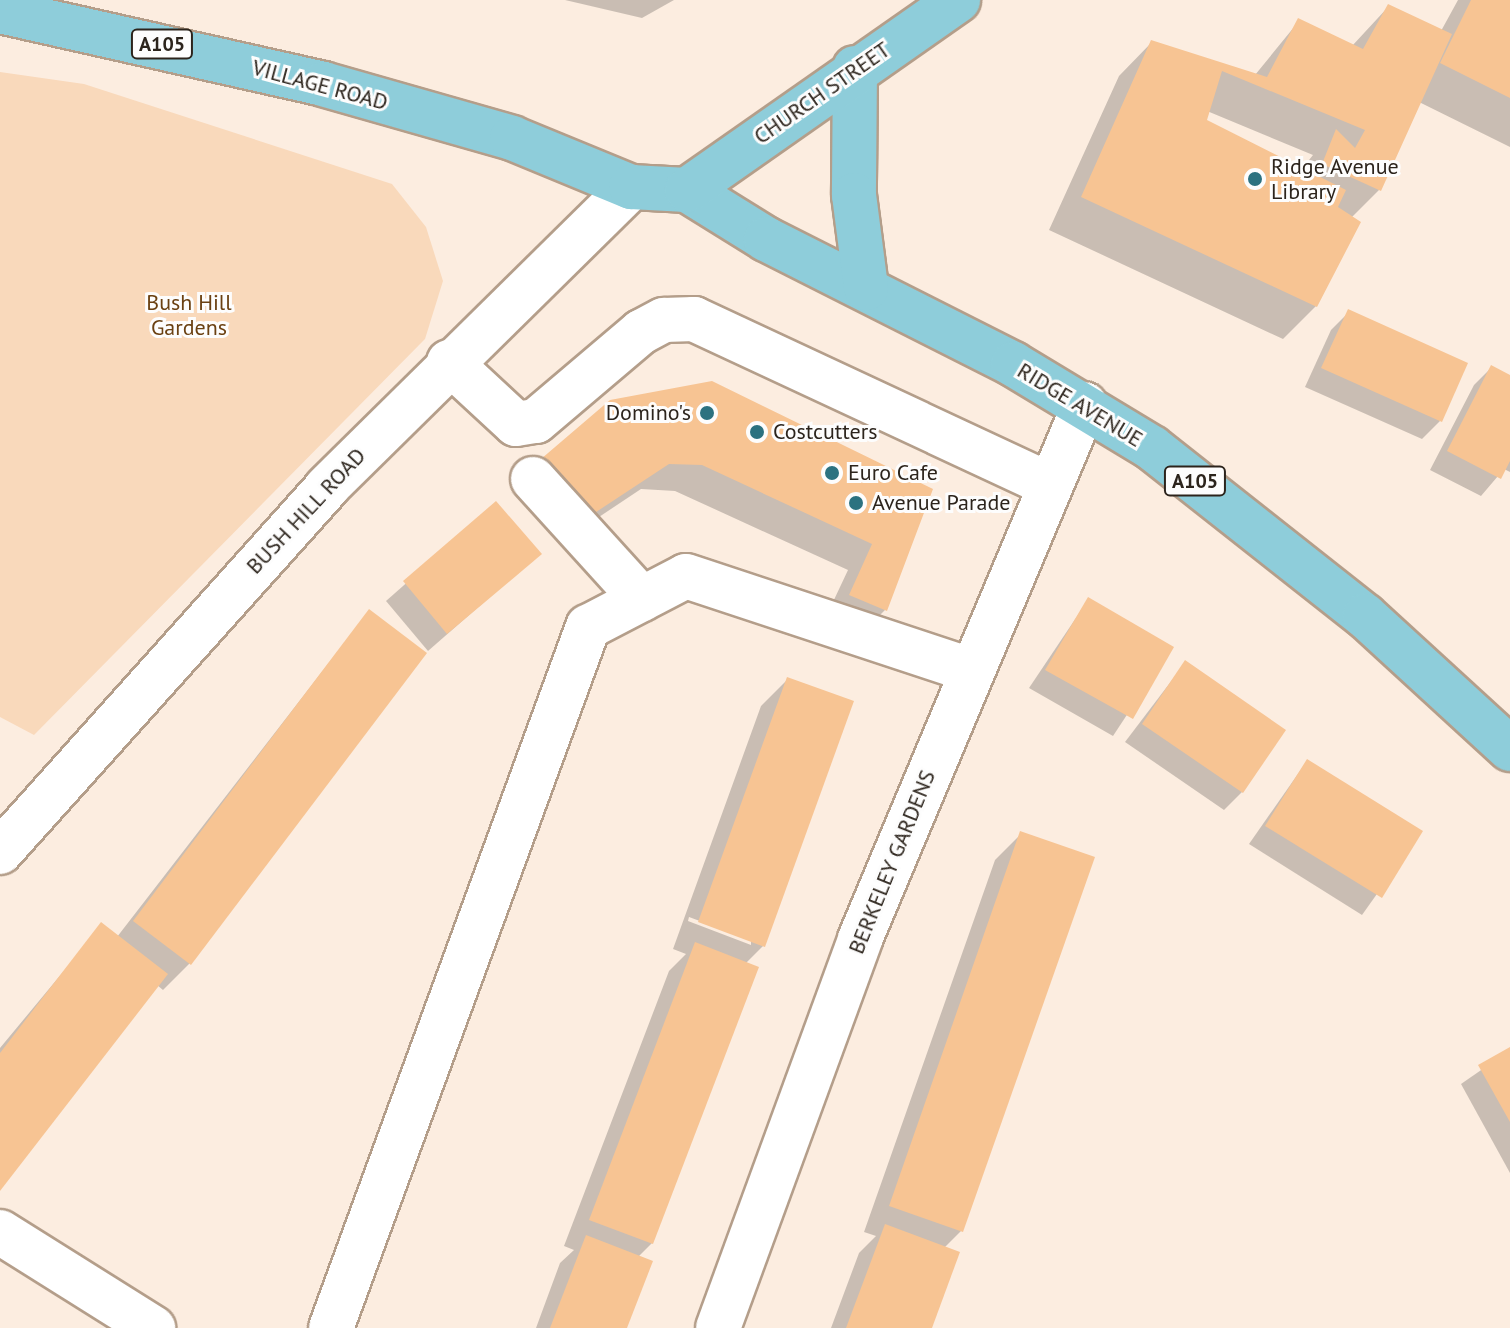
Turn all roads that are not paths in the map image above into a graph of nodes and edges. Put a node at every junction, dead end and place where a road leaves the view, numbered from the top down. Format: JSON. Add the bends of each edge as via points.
{"nodes":[{"id":1,"x":958,"y":0,"type":"edge"},
{"id":2,"x":0,"y":11,"type":"edge"},
{"id":3,"x":855,"y":68,"type":"junction"},
{"id":4,"x":631,"y":187,"type":"junction"},
{"id":5,"x":687,"y":190,"type":"junction"},
{"id":6,"x":866,"y":288,"type":"junction"},
{"id":7,"x":449,"y":362,"type":"junction"},
{"id":8,"x":1085,"y":404,"type":"junction"},
{"id":9,"x":533,"y":479,"type":"dead end"},
{"id":10,"x":1050,"y":485,"type":"junction"},
{"id":11,"x":642,"y":599,"type":"junction"},
{"id":12,"x":970,"y":670,"type":"junction"},
{"id":13,"x":1510,"y":749,"type":"edge"},
{"id":14,"x":0,"y":852,"type":"edge"},
{"id":15,"x":0,"y":1232,"type":"edge"},
{"id":16,"x":153,"y":1328,"type":"edge"},
{"id":17,"x":331,"y":1328,"type":"edge"},
{"id":18,"x":718,"y":1328,"type":"edge"}],
"edges":[{"from":1,"to":3,"type":"main road","name":"CHURCH STREET"},
{"from":2,"to":4,"type":"main road","name":"VILLAGE ROAD","number":"A105","via":[[323,84],[512,138]]},
{"from":3,"to":5,"type":"main road","name":"CHURCH STREET"},
{"from":3,"to":6,"type":"main road","via":[[854,195]]},
{"from":4,"to":5,"type":"main road","name":"RIDGE AVENUE","number":"A105"},
{"from":4,"to":7,"type":"street","name":"BUSH HILL ROAD"},
{"from":5,"to":6,"type":"main road","name":"RIDGE AVENUE","number":"A105","via":[[766,239]]},
{"from":6,"to":8,"type":"main road","name":"RIDGE AVENUE","number":"A105"},
{"from":7,"to":10,"type":"street","via":[[516,424],[536,421],[641,332],[664,320],[694,319]]},
{"from":7,"to":14,"type":"street","name":"BUSH HILL ROAD","via":[[154,673]]},
{"from":8,"to":10,"type":"street","name":"BERKELEY GARDENS"},
{"from":8,"to":13,"type":"main road","name":"RIDGE AVENUE","number":"A105","via":[[1318,578]]},
{"from":9,"to":11,"type":"street"},
{"from":10,"to":12,"type":"street","name":"BERKELEY GARDENS"},
{"from":11,"to":12,"type":"street","via":[[686,576]]},
{"from":11,"to":17,"type":"street","via":[[588,627]]},
{"from":12,"to":18,"type":"street","name":"BERKELEY GARDENS","via":[[860,939]]},
{"from":15,"to":16,"type":"street"}]}
